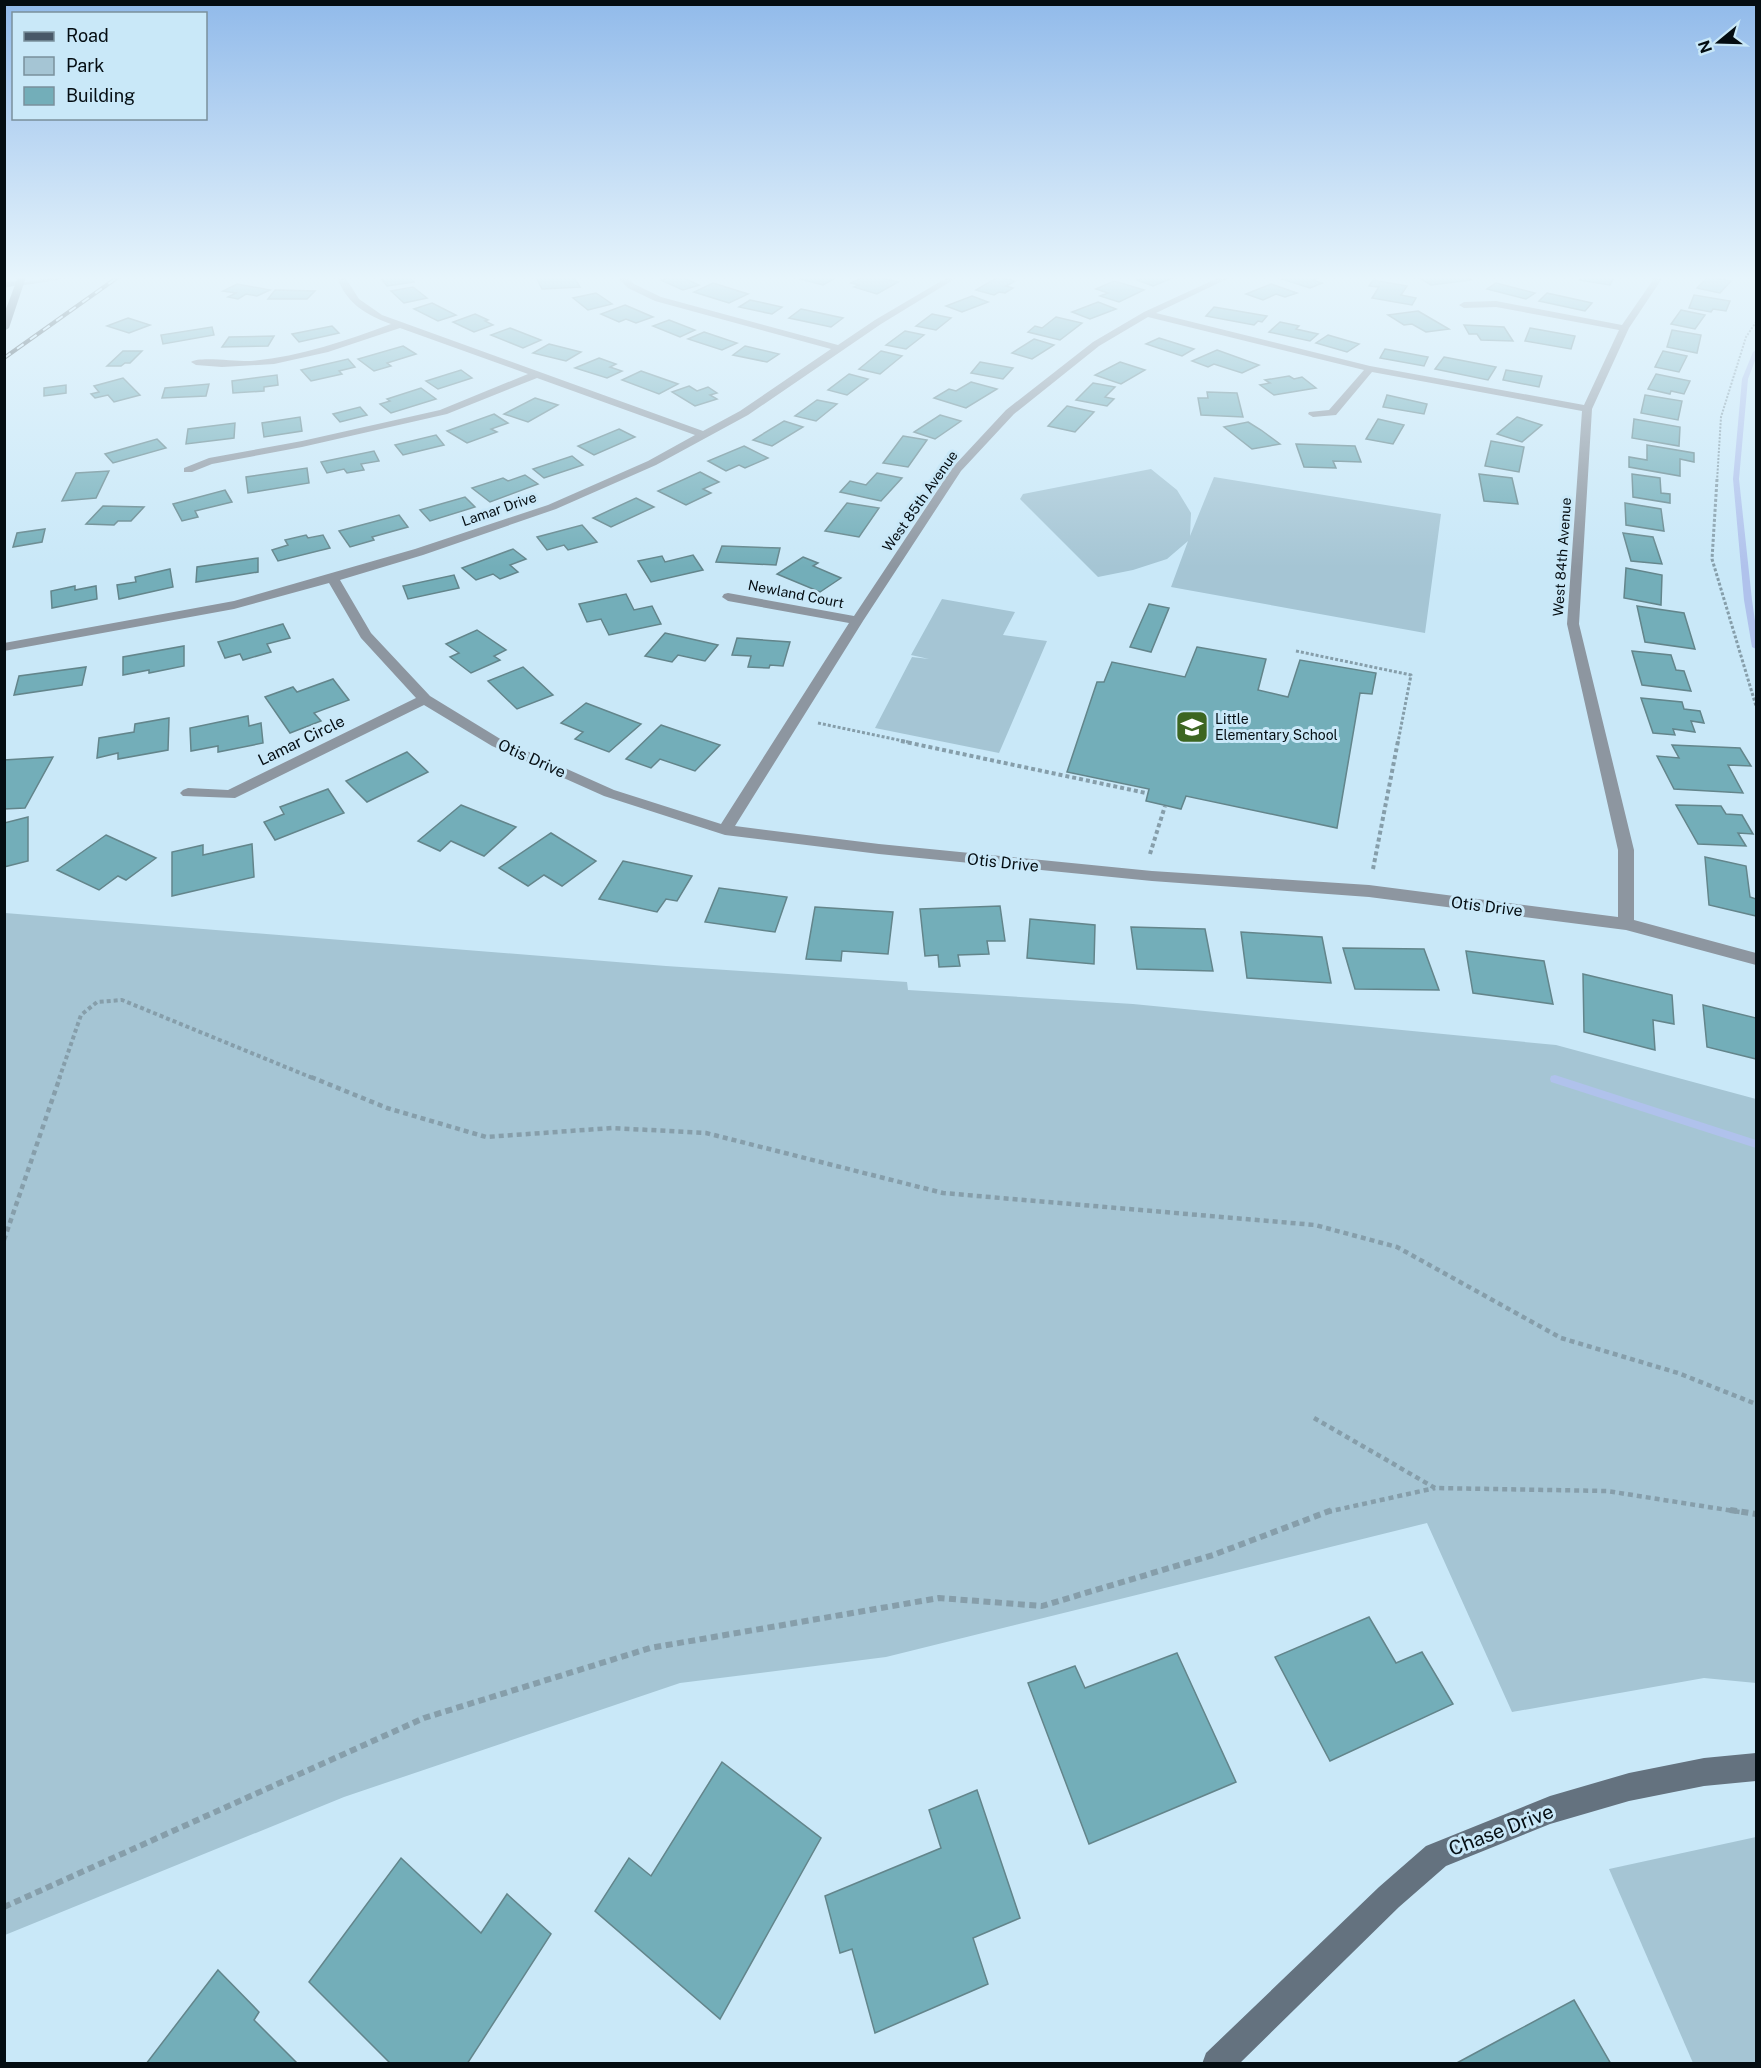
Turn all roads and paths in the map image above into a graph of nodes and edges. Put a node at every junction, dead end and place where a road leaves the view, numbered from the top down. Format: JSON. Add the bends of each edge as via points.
{"nodes":[{"id":1,"x":531,"y":374,"type":"edge"},
{"id":2,"x":804,"y":374,"type":"edge"},
{"id":3,"x":1059,"y":374,"type":"edge"},
{"id":4,"x":1366,"y":374,"type":"edge"},
{"id":5,"x":1394,"y":374,"type":"edge"},
{"id":6,"x":1603,"y":374,"type":"edge"},
{"id":7,"x":1735,"y":374,"type":"edge"},
{"id":8,"x":535,"y":375,"type":"junction"},
{"id":9,"x":1587,"y":409,"type":"junction"},
{"id":10,"x":1313,"y":414,"type":"dead end"},
{"id":11,"x":705,"y":435,"type":"junction"},
{"id":12,"x":188,"y":471,"type":"dead end"},
{"id":13,"x":333,"y":579,"type":"junction"},
{"id":14,"x":728,"y":597,"type":"dead end"},
{"id":15,"x":857,"y":621,"type":"junction"},
{"id":16,"x":4,"y":647,"type":"edge"},
{"id":17,"x":1296,"y":651,"type":"dead end"},
{"id":18,"x":424,"y":699,"type":"junction"},
{"id":19,"x":1756,"y":706,"type":"edge"},
{"id":20,"x":814,"y":722,"type":"dead end"},
{"id":21,"x":188,"y":793,"type":"dead end"},
{"id":22,"x":1146,"y":793,"type":"dead end"},
{"id":23,"x":1165,"y":807,"type":"dead end"},
{"id":24,"x":725,"y":830,"type":"junction"},
{"id":25,"x":1150,"y":857,"type":"dead end"},
{"id":26,"x":1369,"y":891,"type":"junction"},
{"id":27,"x":1626,"y":924,"type":"junction"},
{"id":28,"x":1756,"y":958,"type":"edge"},
{"id":29,"x":4,"y":1240,"type":"edge"},
{"id":30,"x":1756,"y":1404,"type":"edge"},
{"id":31,"x":1314,"y":1418,"type":"dead end"},
{"id":32,"x":1435,"y":1488,"type":"junction"},
{"id":33,"x":1756,"y":1514,"type":"edge"},
{"id":34,"x":1756,"y":1767,"type":"edge"},
{"id":35,"x":4,"y":1907,"type":"edge"},
{"id":36,"x":1217,"y":2064,"type":"edge"}],
"edges":[{"from":1,"to":8,"type":"street"},
{"from":2,"to":11,"type":"street","name":"Lamar Drive"},
{"from":3,"to":15,"type":"street","name":"West 85th Avenue","via":[[1010,412],[957,469]]},
{"from":4,"to":10,"type":"street","via":[[1332,413]]},
{"from":5,"to":9,"type":"street"},
{"from":6,"to":9,"type":"street","name":"West 84th Avenue"},
{"from":7,"to":19,"type":"path","via":[[1721,417],[1712,559]]},
{"from":8,"to":11,"type":"street"},
{"from":8,"to":12,"type":"street","via":[[443,412],[209,461]]},
{"from":9,"to":27,"type":"street","name":"West 84th Avenue","via":[[1573,624],[1626,850]]},
{"from":11,"to":13,"type":"street","name":"Lamar Drive","via":[[552,507]]},
{"from":13,"to":16,"type":"street","name":"Lamar Drive","via":[[234,604]]},
{"from":13,"to":18,"type":"street","name":"Otis Drive","via":[[366,635]]},
{"from":14,"to":15,"type":"street","name":"Newland Court"},
{"from":15,"to":24,"type":"street","name":"West 85th Avenue"},
{"from":17,"to":26,"type":"path","via":[[1411,675]]},
{"from":18,"to":21,"type":"street","name":"Lamar Circle","via":[[230,795]]},
{"from":18,"to":24,"type":"street","name":"Otis Drive","via":[[497,743],[609,793]]},
{"from":20,"to":22,"type":"path"},
{"from":23,"to":25,"type":"path"},
{"from":24,"to":26,"type":"street","name":"Otis Drive","via":[[1140,875]]},
{"from":26,"to":27,"type":"street","name":"Otis Drive"},
{"from":27,"to":28,"type":"street","name":"Otis Drive"},
{"from":29,"to":30,"type":"path","via":[[81,1015],[98,1002],[123,1000],[387,1108],[486,1137],[612,1128],[706,1133],[943,1193],[1315,1225],[1397,1247],[1562,1338],[1678,1373]]},
{"from":31,"to":32,"type":"path"},
{"from":32,"to":33,"type":"path","via":[[1607,1491]]},
{"from":32,"to":35,"type":"path","via":[[1328,1511],[1213,1555],[1042,1606],[939,1598],[650,1648],[424,1718]]},
{"from":34,"to":36,"type":"street","name":"Chase Drive","via":[[1704,1772],[1629,1787],[1550,1810],[1436,1856]]}]}
